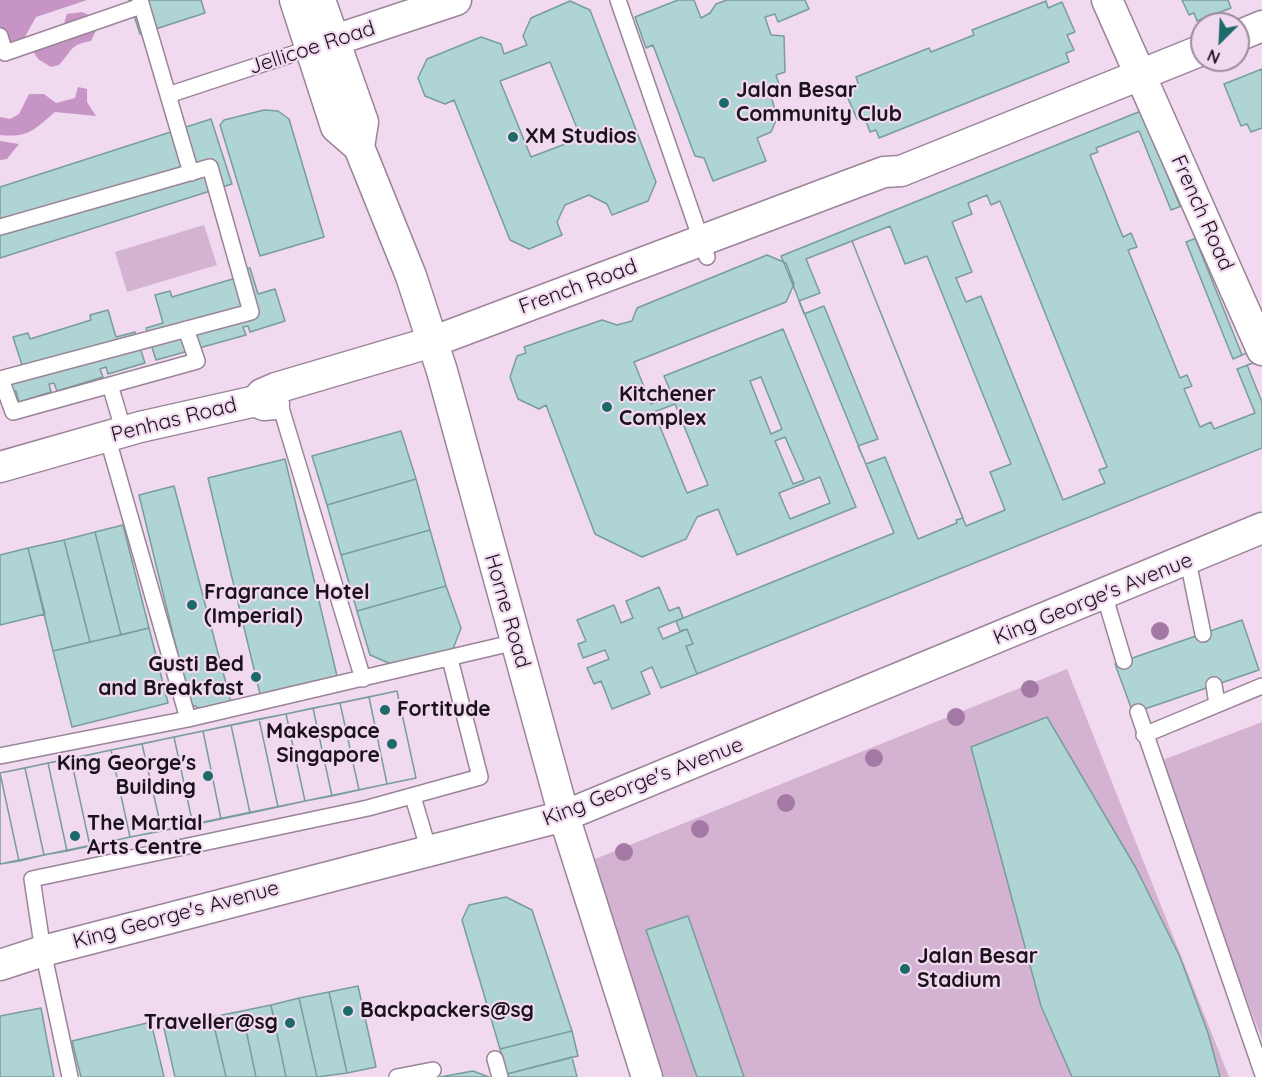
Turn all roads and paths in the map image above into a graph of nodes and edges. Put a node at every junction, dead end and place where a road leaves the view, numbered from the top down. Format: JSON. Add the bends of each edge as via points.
{"nodes":[{"id":1,"x":295,"y":0,"type":"edge"},
{"id":2,"x":320,"y":0,"type":"edge"},
{"id":3,"x":456,"y":0,"type":"edge"},
{"id":4,"x":618,"y":0,"type":"edge"},
{"id":5,"x":1107,"y":0,"type":"edge"},
{"id":6,"x":140,"y":3,"type":"edge"},
{"id":7,"x":0,"y":36,"type":"edge"},
{"id":8,"x":322,"y":45,"type":"junction"},
{"id":9,"x":1190,"y":55,"type":"edge"},
{"id":10,"x":1142,"y":75,"type":"junction"},
{"id":11,"x":168,"y":95,"type":"junction"},
{"id":12,"x":191,"y":173,"type":"junction"},
{"id":13,"x":0,"y":227,"type":"edge"},
{"id":14,"x":704,"y":249,"type":"junction"},
{"id":15,"x":186,"y":329,"type":"junction"},
{"id":16,"x":1262,"y":350,"type":"edge"},
{"id":17,"x":435,"y":351,"type":"junction"},
{"id":18,"x":382,"y":377,"type":"joint"},
{"id":19,"x":1,"y":379,"type":"edge"},
{"id":20,"x":110,"y":385,"type":"junction"},
{"id":21,"x":270,"y":397,"type":"junction"},
{"id":22,"x":115,"y":434,"type":"junction"},
{"id":23,"x":0,"y":467,"type":"edge"},
{"id":24,"x":1262,"y":528,"type":"edge"},
{"id":25,"x":1188,"y":561,"type":"junction"},
{"id":26,"x":1104,"y":594,"type":"junction"},
{"id":27,"x":1203,"y":633,"type":"dead end"},
{"id":28,"x":516,"y":642,"type":"junction"},
{"id":29,"x":450,"y":659,"type":"junction"},
{"id":30,"x":1124,"y":661,"type":"dead end"},
{"id":31,"x":363,"y":679,"type":"junction"},
{"id":32,"x":1214,"y":685,"type":"dead end"},
{"id":33,"x":1262,"y":686,"type":"edge"},
{"id":34,"x":1217,"y":704,"type":"junction"},
{"id":35,"x":1138,"y":712,"type":"dead end"},
{"id":36,"x":188,"y":719,"type":"junction"},
{"id":37,"x":1144,"y":735,"type":"junction"},
{"id":38,"x":0,"y":756,"type":"edge"},
{"id":39,"x":413,"y":797,"type":"junction"},
{"id":40,"x":564,"y":816,"type":"junction"},
{"id":41,"x":429,"y":851,"type":"junction"},
{"id":42,"x":43,"y":951,"type":"junction"},
{"id":43,"x":0,"y":965,"type":"edge"},
{"id":44,"x":495,"y":1059,"type":"dead end"},
{"id":45,"x":433,"y":1070,"type":"dead end"},
{"id":46,"x":1262,"y":1072,"type":"edge"},
{"id":47,"x":70,"y":1077,"type":"edge"},
{"id":48,"x":397,"y":1077,"type":"edge"},
{"id":49,"x":500,"y":1077,"type":"edge"},
{"id":50,"x":647,"y":1077,"type":"edge"}],
"edges":[{"from":1,"to":8,"type":"street","name":"Horne Road"},
{"from":2,"to":8,"type":"street","name":"Horne Road"},
{"from":3,"to":8,"type":"street","name":"Jellicoe Road"},
{"from":4,"to":14,"type":"lane"},
{"from":5,"to":10,"type":"street","name":"French Road"},
{"from":6,"to":7,"type":"lane","via":[[5,53]]},
{"from":6,"to":11,"type":"lane"},
{"from":8,"to":11,"type":"lane","name":"Jellicoe Road"},
{"from":8,"to":17,"type":"street","name":"Horne Road","via":[[363,122],[359,147],[411,276]]},
{"from":9,"to":10,"type":"street","name":"French Road"},
{"from":10,"to":14,"type":"street","name":"French Road","via":[[901,171],[884,172]]},
{"from":10,"to":16,"type":"street","name":"French Road"},
{"from":11,"to":12,"type":"lane"},
{"from":12,"to":13,"type":"lane"},
{"from":12,"to":15,"type":"lane","via":[[210,167],[251,312]]},
{"from":14,"to":17,"type":"street","name":"French Road"},
{"from":15,"to":19,"type":"lane"},
{"from":15,"to":20,"type":"lane","via":[[197,361]]},
{"from":17,"to":18,"type":"street","name":"French Road"},
{"from":17,"to":21,"type":"street","name":"French Road"},
{"from":17,"to":28,"type":"street","name":"Horne Road"},
{"from":18,"to":21,"type":"street","name":"Penhas Road"},
{"from":19,"to":20,"type":"lane","via":[[13,412]]},
{"from":20,"to":22,"type":"lane"},
{"from":21,"to":22,"type":"street","name":"Penhas Road"},
{"from":21,"to":31,"type":"lane"},
{"from":22,"to":23,"type":"street","name":"Penhas Road"},
{"from":22,"to":36,"type":"lane"},
{"from":24,"to":25,"type":"street","name":"King George's Avenue"},
{"from":25,"to":26,"type":"street","name":"King George's Avenue"},
{"from":25,"to":27,"type":"lane"},
{"from":26,"to":30,"type":"lane"},
{"from":26,"to":40,"type":"street","name":"King George's Avenue"},
{"from":28,"to":29,"type":"lane"},
{"from":28,"to":40,"type":"street","name":"Horne Road"},
{"from":29,"to":31,"type":"lane"},
{"from":29,"to":39,"type":"lane","via":[[480,777]]},
{"from":31,"to":36,"type":"lane"},
{"from":32,"to":34,"type":"lane"},
{"from":33,"to":34,"type":"lane"},
{"from":34,"to":37,"type":"lane"},
{"from":35,"to":37,"type":"lane"},
{"from":36,"to":38,"type":"lane"},
{"from":37,"to":46,"type":"lane"},
{"from":39,"to":41,"type":"lane"},
{"from":39,"to":42,"type":"lane","via":[[32,879]]},
{"from":40,"to":41,"type":"street","name":"King George's Avenue"},
{"from":40,"to":50,"type":"street","name":"Horne Road"},
{"from":41,"to":42,"type":"street","name":"King George's Avenue"},
{"from":42,"to":43,"type":"street","name":"King George's Avenue"},
{"from":42,"to":47,"type":"lane"},
{"from":44,"to":49,"type":"lane"},
{"from":45,"to":48,"type":"lane"}]}
